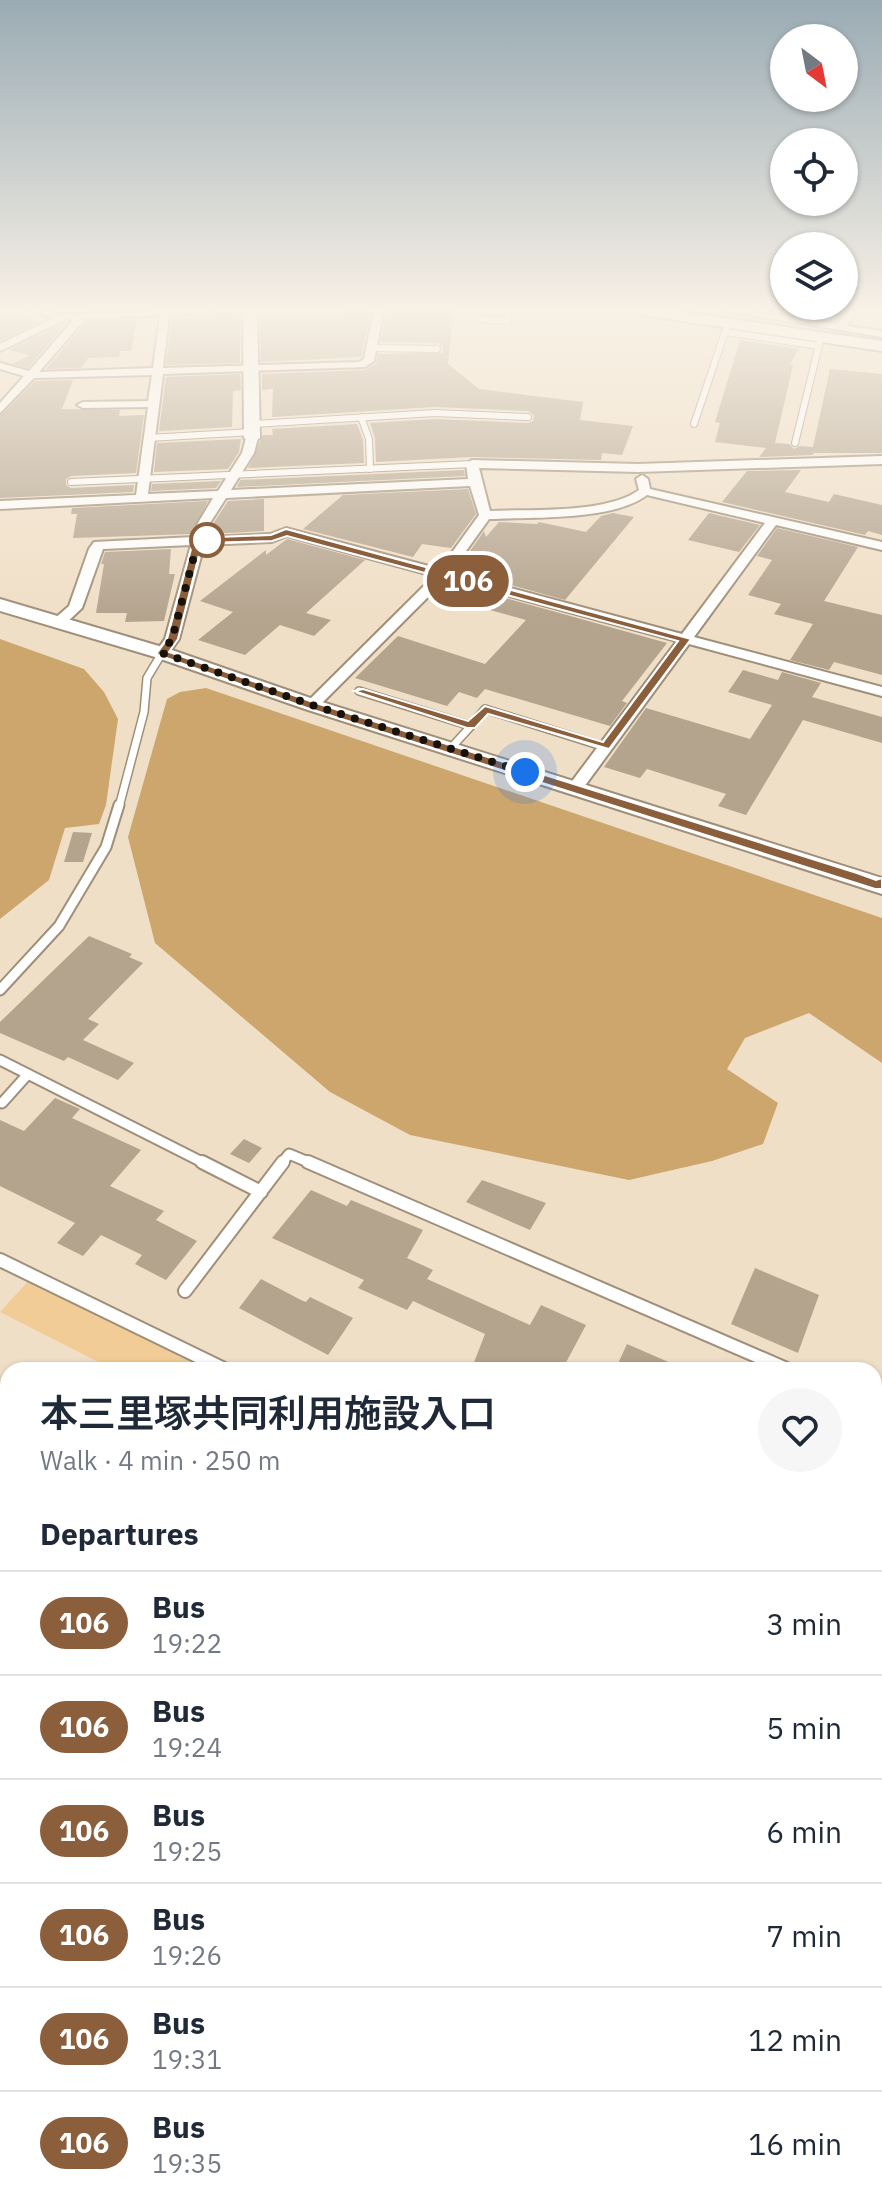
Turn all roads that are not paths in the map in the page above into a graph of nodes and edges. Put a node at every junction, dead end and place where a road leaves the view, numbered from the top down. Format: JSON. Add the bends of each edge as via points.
{"nodes":[{"id":1,"x":152,"y":413,"type":"edge"},
{"id":2,"x":251,"y":413,"type":"edge"},
{"id":3,"x":432,"y":413,"type":"edge"},
{"id":4,"x":437,"y":413,"type":"edge"},
{"id":5,"x":529,"y":413,"type":"edge"},
{"id":6,"x":697,"y":413,"type":"edge"},
{"id":7,"x":802,"y":413,"type":"edge"},
{"id":8,"x":361,"y":417,"type":"junction"},
{"id":9,"x":694,"y":424,"type":"dead end"},
{"id":10,"x":252,"y":431,"type":"junction"},
{"id":11,"x":148,"y":438,"type":"junction"},
{"id":12,"x":795,"y":443,"type":"dead end"},
{"id":13,"x":882,"y":460,"type":"edge"},
{"id":14,"x":472,"y":464,"type":"junction"},
{"id":15,"x":638,"y":468,"type":"junction"},
{"id":16,"x":370,"y":469,"type":"junction"},
{"id":17,"x":236,"y":473,"type":"junction"},
{"id":18,"x":145,"y":478,"type":"junction"},
{"id":19,"x":71,"y":482,"type":"dead end"},
{"id":20,"x":475,"y":482,"type":"junction"},
{"id":21,"x":645,"y":491,"type":"junction"},
{"id":22,"x":223,"y":494,"type":"junction"},
{"id":23,"x":142,"y":497,"type":"junction"},
{"id":24,"x":0,"y":505,"type":"edge"},
{"id":25,"x":485,"y":515,"type":"junction"},
{"id":26,"x":773,"y":521,"type":"junction"},
{"id":27,"x":198,"y":541,"type":"junction"},
{"id":28,"x":882,"y":546,"type":"edge"},
{"id":29,"x":443,"y":574,"type":"junction"},
{"id":30,"x":0,"y":605,"type":"edge"},
{"id":31,"x":59,"y":622,"type":"junction"},
{"id":32,"x":685,"y":639,"type":"junction"},
{"id":33,"x":162,"y":653,"type":"junction"},
{"id":34,"x":359,"y":691,"type":"dead end"},
{"id":35,"x":882,"y":692,"type":"edge"},
{"id":36,"x":312,"y":705,"type":"junction"},
{"id":37,"x":471,"y":726,"type":"junction"},
{"id":38,"x":605,"y":747,"type":"junction"},
{"id":39,"x":450,"y":749,"type":"junction"},
{"id":40,"x":575,"y":788,"type":"junction"},
{"id":41,"x":881,"y":884,"type":"edge"},
{"id":42,"x":0,"y":990,"type":"edge"},
{"id":43,"x":0,"y":1060,"type":"edge"},
{"id":44,"x":28,"y":1074,"type":"junction"},
{"id":45,"x":2,"y":1103,"type":"edge"},
{"id":46,"x":261,"y":1192,"type":"junction"},
{"id":47,"x":0,"y":1260,"type":"edge"},
{"id":48,"x":185,"y":1291,"type":"dead end"},
{"id":49,"x":210,"y":1362,"type":"edge"},
{"id":50,"x":770,"y":1362,"type":"edge"}],
"edges":[{"from":1,"to":11,"type":"street"},
{"from":2,"to":10,"type":"street"},
{"from":3,"to":8,"type":"lane"},
{"from":4,"to":5,"type":"lane","via":[[527,420]]},
{"from":6,"to":9,"type":"lane"},
{"from":7,"to":12,"type":"lane"},
{"from":8,"to":10,"type":"lane"},
{"from":8,"to":16,"type":"lane","via":[[369,439]]},
{"from":10,"to":11,"type":"lane"},
{"from":10,"to":17,"type":"street","via":[[252,446]]},
{"from":11,"to":18,"type":"street"},
{"from":13,"to":15,"type":"street"},
{"from":14,"to":15,"type":"street"},
{"from":14,"to":16,"type":"lane"},
{"from":14,"to":20,"type":"street"},
{"from":15,"to":21,"type":"street"},
{"from":16,"to":17,"type":"lane"},
{"from":17,"to":18,"type":"lane"},
{"from":17,"to":22,"type":"street"},
{"from":18,"to":19,"type":"lane"},
{"from":18,"to":23,"type":"street"},
{"from":20,"to":22,"type":"street"},
{"from":20,"to":25,"type":"street"},
{"from":21,"to":25,"type":"street","via":[[641,498],[618,506]]},
{"from":21,"to":26,"type":"street"},
{"from":22,"to":23,"type":"street"},
{"from":22,"to":27,"type":"street"},
{"from":23,"to":24,"type":"street"},
{"from":25,"to":29,"type":"street"},
{"from":26,"to":28,"type":"street"},
{"from":26,"to":32,"type":"street"},
{"from":27,"to":29,"type":"street","via":[[272,538],[286,532]]},
{"from":27,"to":31,"type":"street","via":[[99,545],[75,608]]},
{"from":27,"to":33,"type":"street","via":[[172,639]]},
{"from":29,"to":32,"type":"street"},
{"from":29,"to":36,"type":"street"},
{"from":30,"to":31,"type":"street"},
{"from":31,"to":33,"type":"street"},
{"from":32,"to":35,"type":"street"},
{"from":32,"to":38,"type":"street"},
{"from":33,"to":36,"type":"street"},
{"from":33,"to":42,"type":"lane","via":[[147,678],[132,764],[106,847],[59,926]]},
{"from":34,"to":37,"type":"lane"},
{"from":36,"to":39,"type":"street"},
{"from":37,"to":38,"type":"lane","via":[[485,709]]},
{"from":37,"to":39,"type":"lane"},
{"from":38,"to":40,"type":"street"},
{"from":39,"to":40,"type":"street"},
{"from":40,"to":41,"type":"street"},
{"from":43,"to":44,"type":"lane"},
{"from":44,"to":45,"type":"lane"},
{"from":44,"to":46,"type":"lane"},
{"from":46,"to":48,"type":"lane"},
{"from":46,"to":50,"type":"lane","via":[[289,1154]]},
{"from":47,"to":49,"type":"lane"}]}
